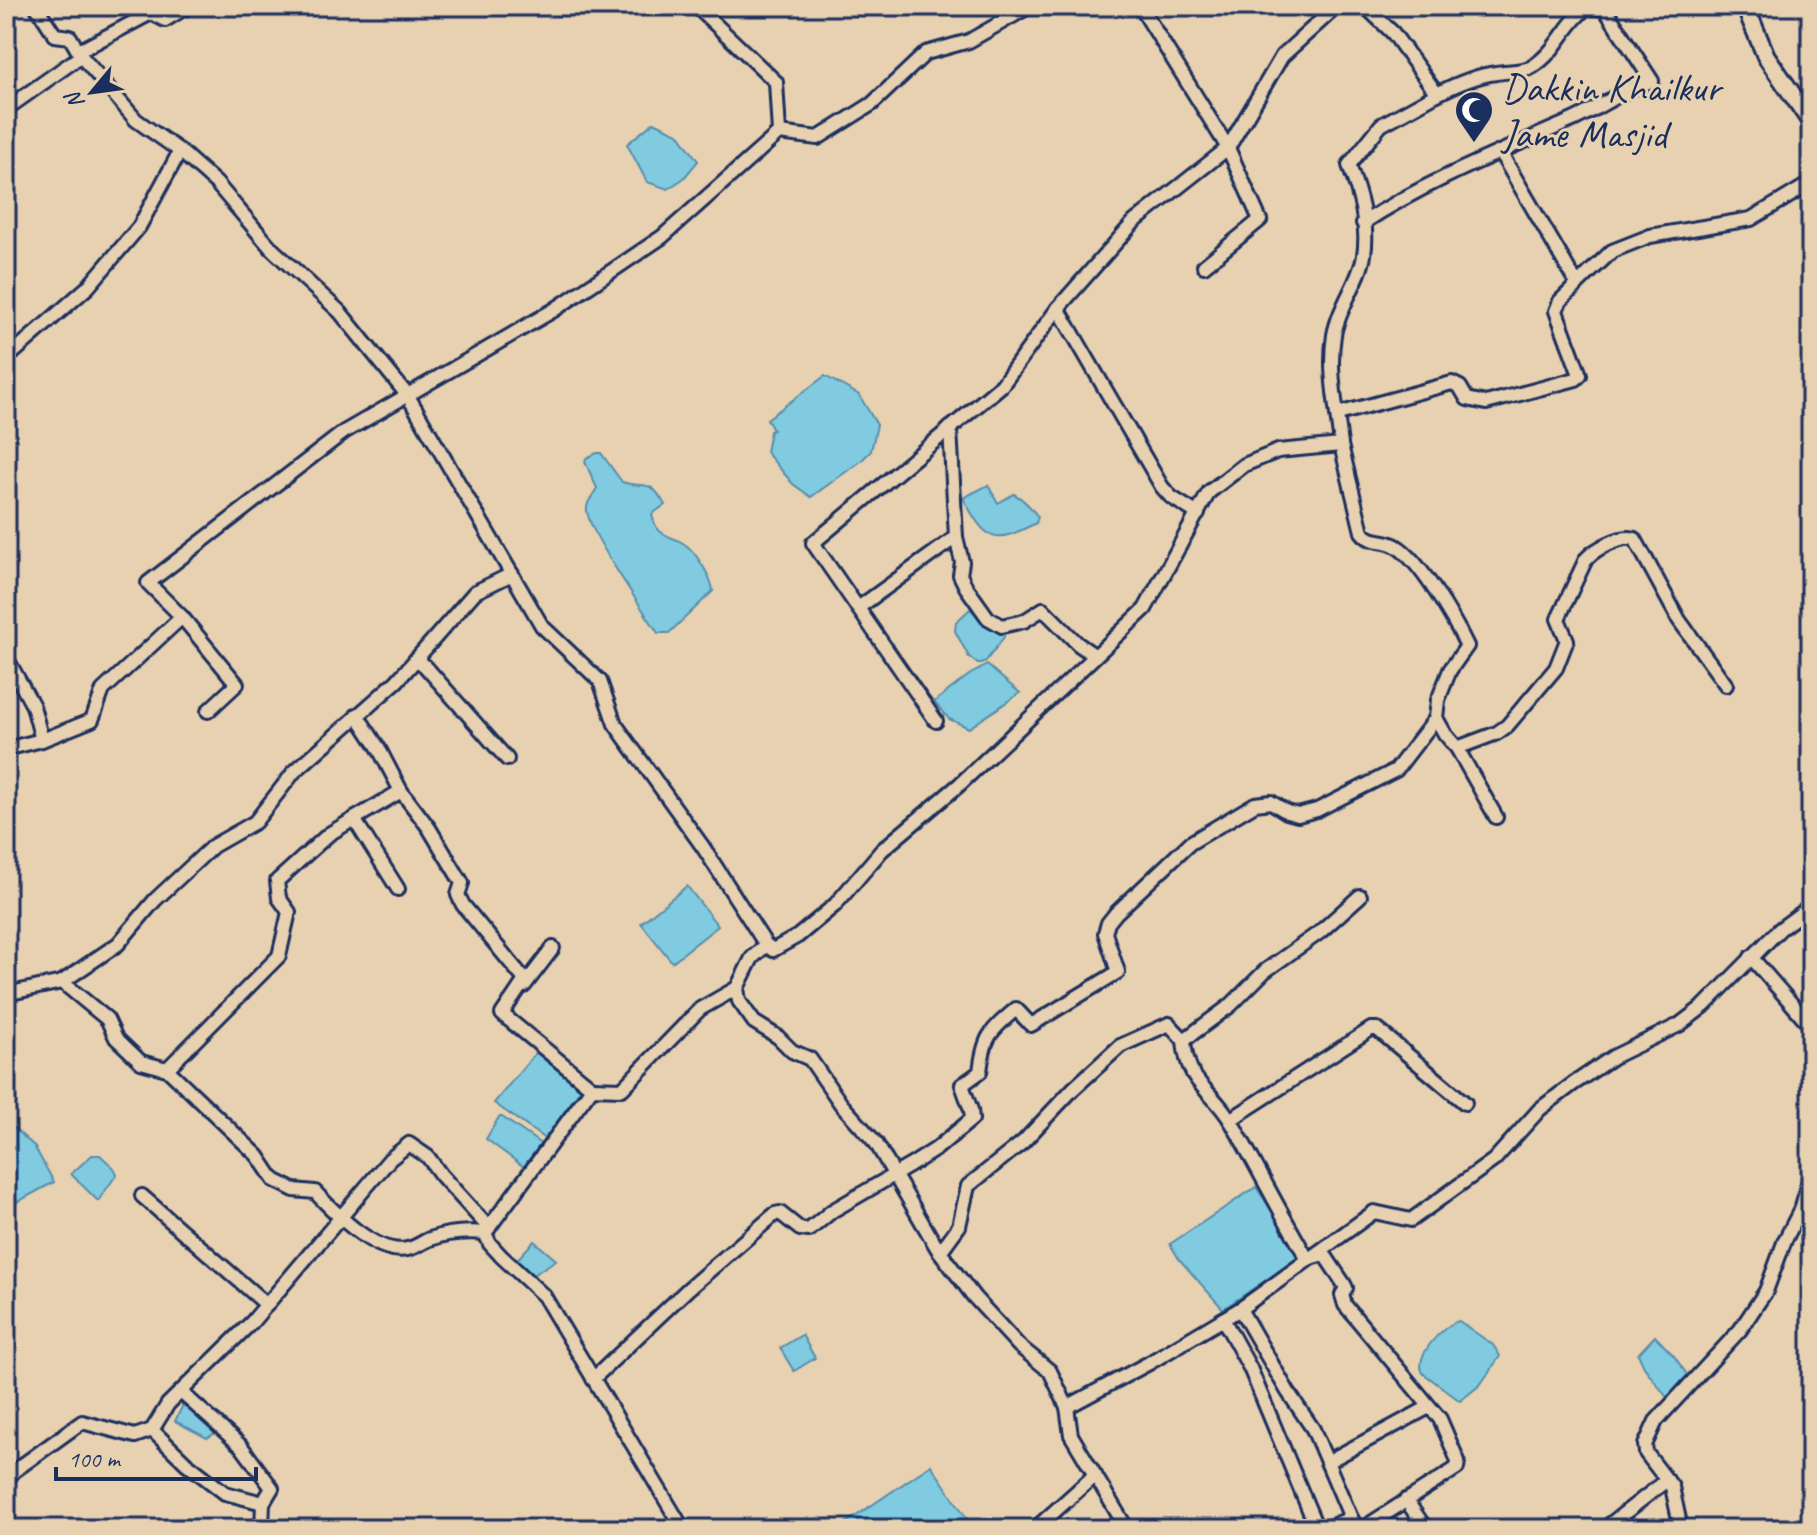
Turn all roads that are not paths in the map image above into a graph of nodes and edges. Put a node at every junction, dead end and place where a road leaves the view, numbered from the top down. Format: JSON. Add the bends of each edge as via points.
{"nodes":[{"id":1,"x":36,"y":6,"type":"edge"},
{"id":2,"x":188,"y":6,"type":"edge"},
{"id":3,"x":696,"y":6,"type":"edge"},
{"id":4,"x":1030,"y":6,"type":"edge"},
{"id":5,"x":1140,"y":6,"type":"edge"},
{"id":6,"x":1337,"y":6,"type":"edge"},
{"id":7,"x":1365,"y":6,"type":"edge"},
{"id":8,"x":1745,"y":6,"type":"edge"},
{"id":9,"x":1604,"y":8,"type":"edge"},
{"id":10,"x":80,"y":53,"type":"junction"},
{"id":11,"x":1437,"y":94,"type":"junction"},
{"id":12,"x":6,"y":109,"type":"edge"},
{"id":13,"x":1811,"y":122,"type":"edge"},
{"id":14,"x":779,"y":133,"type":"junction"},
{"id":15,"x":1228,"y":148,"type":"junction"},
{"id":16,"x":180,"y":151,"type":"junction"},
{"id":17,"x":1500,"y":152,"type":"junction"},
{"id":18,"x":1811,"y":183,"type":"edge"},
{"id":19,"x":1363,"y":223,"type":"junction"},
{"id":20,"x":1204,"y":266,"type":"dead end"},
{"id":21,"x":1577,"y":284,"type":"junction"},
{"id":22,"x":1058,"y":308,"type":"junction"},
{"id":23,"x":6,"y":359,"type":"edge"},
{"id":24,"x":408,"y":396,"type":"junction"},
{"id":25,"x":1338,"y":414,"type":"junction"},
{"id":26,"x":950,"y":428,"type":"junction"},
{"id":27,"x":1341,"y":445,"type":"junction"},
{"id":28,"x":1198,"y":514,"type":"junction"},
{"id":29,"x":956,"y":537,"type":"junction"},
{"id":30,"x":512,"y":574,"type":"junction"},
{"id":31,"x":858,"y":608,"type":"junction"},
{"id":32,"x":182,"y":617,"type":"junction"},
{"id":33,"x":1094,"y":655,"type":"junction"},
{"id":34,"x":6,"y":657,"type":"edge"},
{"id":35,"x":416,"y":659,"type":"junction"},
{"id":36,"x":1726,"y":685,"type":"dead end"},
{"id":37,"x":208,"y":711,"type":"dead end"},
{"id":38,"x":357,"y":715,"type":"junction"},
{"id":39,"x":1436,"y":718,"type":"junction"},
{"id":40,"x":936,"y":721,"type":"dead end"},
{"id":41,"x":42,"y":740,"type":"junction"},
{"id":42,"x":1457,"y":748,"type":"junction"},
{"id":43,"x":6,"y":749,"type":"edge"},
{"id":44,"x":507,"y":759,"type":"dead end"},
{"id":45,"x":401,"y":791,"type":"junction"},
{"id":46,"x":1496,"y":817,"type":"dead end"},
{"id":47,"x":354,"y":819,"type":"junction"},
{"id":48,"x":398,"y":889,"type":"dead end"},
{"id":49,"x":1360,"y":896,"type":"dead end"},
{"id":50,"x":1811,"y":906,"type":"edge"},
{"id":51,"x":766,"y":945,"type":"junction"},
{"id":52,"x":553,"y":948,"type":"dead end"},
{"id":53,"x":1751,"y":957,"type":"junction"},
{"id":54,"x":62,"y":982,"type":"junction"},
{"id":55,"x":737,"y":988,"type":"junction"},
{"id":56,"x":6,"y":994,"type":"edge"},
{"id":57,"x":502,"y":1014,"type":"junction"},
{"id":58,"x":1811,"y":1026,"type":"edge"},
{"id":59,"x":1184,"y":1040,"type":"junction"},
{"id":60,"x":167,"y":1069,"type":"junction"},
{"id":61,"x":592,"y":1088,"type":"junction"},
{"id":62,"x":1465,"y":1103,"type":"dead end"},
{"id":63,"x":1230,"y":1120,"type":"junction"},
{"id":64,"x":1811,"y":1172,"type":"edge"},
{"id":65,"x":895,"y":1175,"type":"junction"},
{"id":66,"x":142,"y":1196,"type":"dead end"},
{"id":67,"x":1806,"y":1209,"type":"edge"},
{"id":68,"x":340,"y":1219,"type":"junction"},
{"id":69,"x":487,"y":1231,"type":"junction"},
{"id":70,"x":940,"y":1252,"type":"junction"},
{"id":71,"x":1304,"y":1260,"type":"junction"},
{"id":72,"x":267,"y":1305,"type":"junction"},
{"id":73,"x":1240,"y":1309,"type":"junction"},
{"id":74,"x":1223,"y":1319,"type":"junction"},
{"id":75,"x":593,"y":1379,"type":"junction"},
{"id":76,"x":181,"y":1392,"type":"junction"},
{"id":77,"x":1067,"y":1407,"type":"junction"},
{"id":78,"x":1429,"y":1407,"type":"junction"},
{"id":79,"x":152,"y":1430,"type":"junction"},
{"id":80,"x":1327,"y":1462,"type":"junction"},
{"id":81,"x":1095,"y":1475,"type":"junction"},
{"id":82,"x":1667,"y":1480,"type":"junction"},
{"id":83,"x":6,"y":1481,"type":"edge"},
{"id":84,"x":1406,"y":1500,"type":"junction"},
{"id":85,"x":263,"y":1503,"type":"junction"},
{"id":86,"x":1357,"y":1525,"type":"edge"},
{"id":87,"x":262,"y":1529,"type":"edge"},
{"id":88,"x":683,"y":1529,"type":"edge"},
{"id":89,"x":1035,"y":1529,"type":"edge"},
{"id":90,"x":1127,"y":1529,"type":"edge"},
{"id":91,"x":1317,"y":1529,"type":"edge"},
{"id":92,"x":1324,"y":1529,"type":"edge"},
{"id":93,"x":1426,"y":1529,"type":"edge"},
{"id":94,"x":1604,"y":1529,"type":"edge"},
{"id":95,"x":1681,"y":1529,"type":"edge"}],
"edges":[{"from":1,"to":10,"type":"street","via":[[55,35],[70,37]]},
{"from":2,"to":10,"type":"street","via":[[165,20],[151,13]]},
{"from":3,"to":14,"type":"street","via":[[776,82]]},
{"from":4,"to":14,"type":"street","via":[[969,41],[926,53],[872,104],[818,138]]},
{"from":5,"to":15,"type":"street"},
{"from":6,"to":15,"type":"street","via":[[1282,56]]},
{"from":7,"to":11,"type":"street","via":[[1393,33]]},
{"from":8,"to":13,"type":"street","via":[[1766,56]]},
{"from":9,"to":11,"type":"street","via":[[1587,7],[1573,18],[1545,57],[1529,69],[1462,81]]},
{"from":9,"to":17,"type":"street","via":[[1652,81]]},
{"from":10,"to":12,"type":"street"},
{"from":10,"to":16,"type":"street","via":[[136,120]]},
{"from":11,"to":19,"type":"street","via":[[1381,125],[1349,165],[1363,205]]},
{"from":14,"to":24,"type":"street","via":[[662,237],[554,310]]},
{"from":15,"to":20,"type":"street","via":[[1260,220]]},
{"from":15,"to":22,"type":"street","via":[[1134,222]]},
{"from":16,"to":23,"type":"street","via":[[139,227],[88,287]]},
{"from":16,"to":24,"type":"street","via":[[340,312]]},
{"from":17,"to":19,"type":"street"},
{"from":17,"to":21,"type":"street"},
{"from":18,"to":21,"type":"street","via":[[1751,219],[1650,236],[1612,251]]},
{"from":19,"to":25,"type":"street","via":[[1364,256],[1334,336],[1332,382]]},
{"from":21,"to":25,"type":"street","via":[[1556,311],[1580,375],[1576,379],[1486,403],[1467,399],[1452,383]]},
{"from":22,"to":26,"type":"street","via":[[1002,385]]},
{"from":22,"to":28,"type":"street","via":[[1162,487]]},
{"from":24,"to":30,"type":"street"},
{"from":24,"to":32,"type":"street","via":[[344,432],[148,583]]},
{"from":25,"to":27,"type":"street"},
{"from":26,"to":29,"type":"street"},
{"from":26,"to":31,"type":"street","via":[[813,543]]},
{"from":27,"to":28,"type":"street","via":[[1278,451],[1244,465],[1209,492]]},
{"from":27,"to":39,"type":"street","via":[[1362,532],[1410,556],[1467,646],[1450,670]]},
{"from":28,"to":33,"type":"street","via":[[1145,609]]},
{"from":29,"to":31,"type":"street"},
{"from":29,"to":33,"type":"street","via":[[960,575],[988,618],[1002,626],[1043,609]]},
{"from":30,"to":35,"type":"street","via":[[475,592]]},
{"from":30,"to":51,"type":"street","via":[[542,626],[600,681],[615,724]]},
{"from":31,"to":40,"type":"street"},
{"from":32,"to":37,"type":"street","via":[[237,684]]},
{"from":32,"to":41,"type":"street","via":[[103,690],[92,720]]},
{"from":33,"to":51,"type":"street","via":[[959,785],[882,850],[835,905],[798,936],[773,950]]},
{"from":34,"to":41,"type":"street","via":[[33,706]]},
{"from":35,"to":38,"type":"street"},
{"from":35,"to":44,"type":"street"},
{"from":36,"to":42,"type":"street","via":[[1679,620],[1635,539],[1625,537],[1586,559],[1558,619],[1567,640],[1556,668],[1507,726]]},
{"from":38,"to":45,"type":"street"},
{"from":38,"to":54,"type":"street","via":[[294,772],[255,822],[213,846],[155,900],[118,944]]},
{"from":39,"to":42,"type":"street"},
{"from":39,"to":65,"type":"street","via":[[1396,770],[1298,815],[1271,802],[1255,804],[1190,843],[1108,923],[1105,933],[1118,972],[1031,1025],[1016,1009],[995,1028],[983,1045],[980,1072],[962,1085],[972,1119]]},
{"from":41,"to":43,"type":"street"},
{"from":42,"to":46,"type":"street"},
{"from":45,"to":47,"type":"street"},
{"from":45,"to":57,"type":"street","via":[[462,883],[458,895],[463,905],[525,980]]},
{"from":47,"to":48,"type":"street"},
{"from":47,"to":60,"type":"street","via":[[277,881],[279,898],[289,912],[279,956]]},
{"from":49,"to":59,"type":"street"},
{"from":50,"to":53,"type":"street"},
{"from":51,"to":55,"type":"street","via":[[752,958]]},
{"from":52,"to":57,"type":"street"},
{"from":53,"to":58,"type":"street"},
{"from":53,"to":71,"type":"street","via":[[1704,1006],[1573,1084],[1540,1109],[1494,1160],[1411,1220],[1374,1212]]},
{"from":54,"to":56,"type":"street"},
{"from":54,"to":60,"type":"street","via":[[107,1019],[116,1038],[141,1062]]},
{"from":55,"to":61,"type":"street","via":[[700,1009],[622,1089]]},
{"from":55,"to":65,"type":"street","via":[[739,1001],[754,1022],[810,1059]]},
{"from":57,"to":61,"type":"street"},
{"from":59,"to":63,"type":"street","via":[[1196,1082]]},
{"from":59,"to":70,"type":"street","via":[[1169,1024],[1120,1046],[1023,1142],[968,1186],[959,1226]]},
{"from":60,"to":68,"type":"street","via":[[258,1156],[274,1180],[315,1192]]},
{"from":61,"to":69,"type":"street"},
{"from":62,"to":63,"type":"street","via":[[1371,1029]]},
{"from":63,"to":71,"type":"street"},
{"from":64,"to":67,"type":"street"},
{"from":65,"to":70,"type":"street"},
{"from":65,"to":75,"type":"street","via":[[809,1230],[775,1214]]},
{"from":66,"to":72,"type":"street"},
{"from":67,"to":82,"type":"street","via":[[1785,1240],[1766,1291],[1740,1330],[1656,1421],[1646,1453]]},
{"from":68,"to":69,"type":"street","via":[[379,1245],[405,1250],[462,1230]]},
{"from":68,"to":69,"type":"street","via":[[409,1144],[428,1157]]},
{"from":68,"to":72,"type":"street"},
{"from":69,"to":75,"type":"street","via":[[490,1244],[544,1296]]},
{"from":70,"to":77,"type":"street","via":[[1019,1346],[1050,1371]]},
{"from":71,"to":73,"type":"street"},
{"from":71,"to":78,"type":"street","via":[[1324,1254],[1346,1288],[1345,1305]]},
{"from":72,"to":76,"type":"street"},
{"from":73,"to":74,"type":"street"},
{"from":73,"to":80,"type":"street","via":[[1313,1429]]},
{"from":74,"to":77,"type":"street"},
{"from":74,"to":91,"type":"street","via":[[1250,1368]]},
{"from":75,"to":88,"type":"street"},
{"from":76,"to":79,"type":"street"},
{"from":76,"to":85,"type":"street","via":[[249,1456],[272,1488]]},
{"from":77,"to":81,"type":"street","via":[[1071,1435]]},
{"from":78,"to":80,"type":"street"},
{"from":78,"to":84,"type":"street","via":[[1440,1419],[1458,1465]]},
{"from":79,"to":83,"type":"street","via":[[135,1436],[82,1422]]},
{"from":79,"to":85,"type":"street","via":[[225,1493]]},
{"from":80,"to":86,"type":"street"},
{"from":81,"to":89,"type":"street"},
{"from":81,"to":90,"type":"street"},
{"from":82,"to":94,"type":"street"},
{"from":82,"to":95,"type":"street"},
{"from":84,"to":86,"type":"street"},
{"from":84,"to":93,"type":"street"},
{"from":85,"to":87,"type":"street"},
{"from":86,"to":92,"type":"street"}]}
